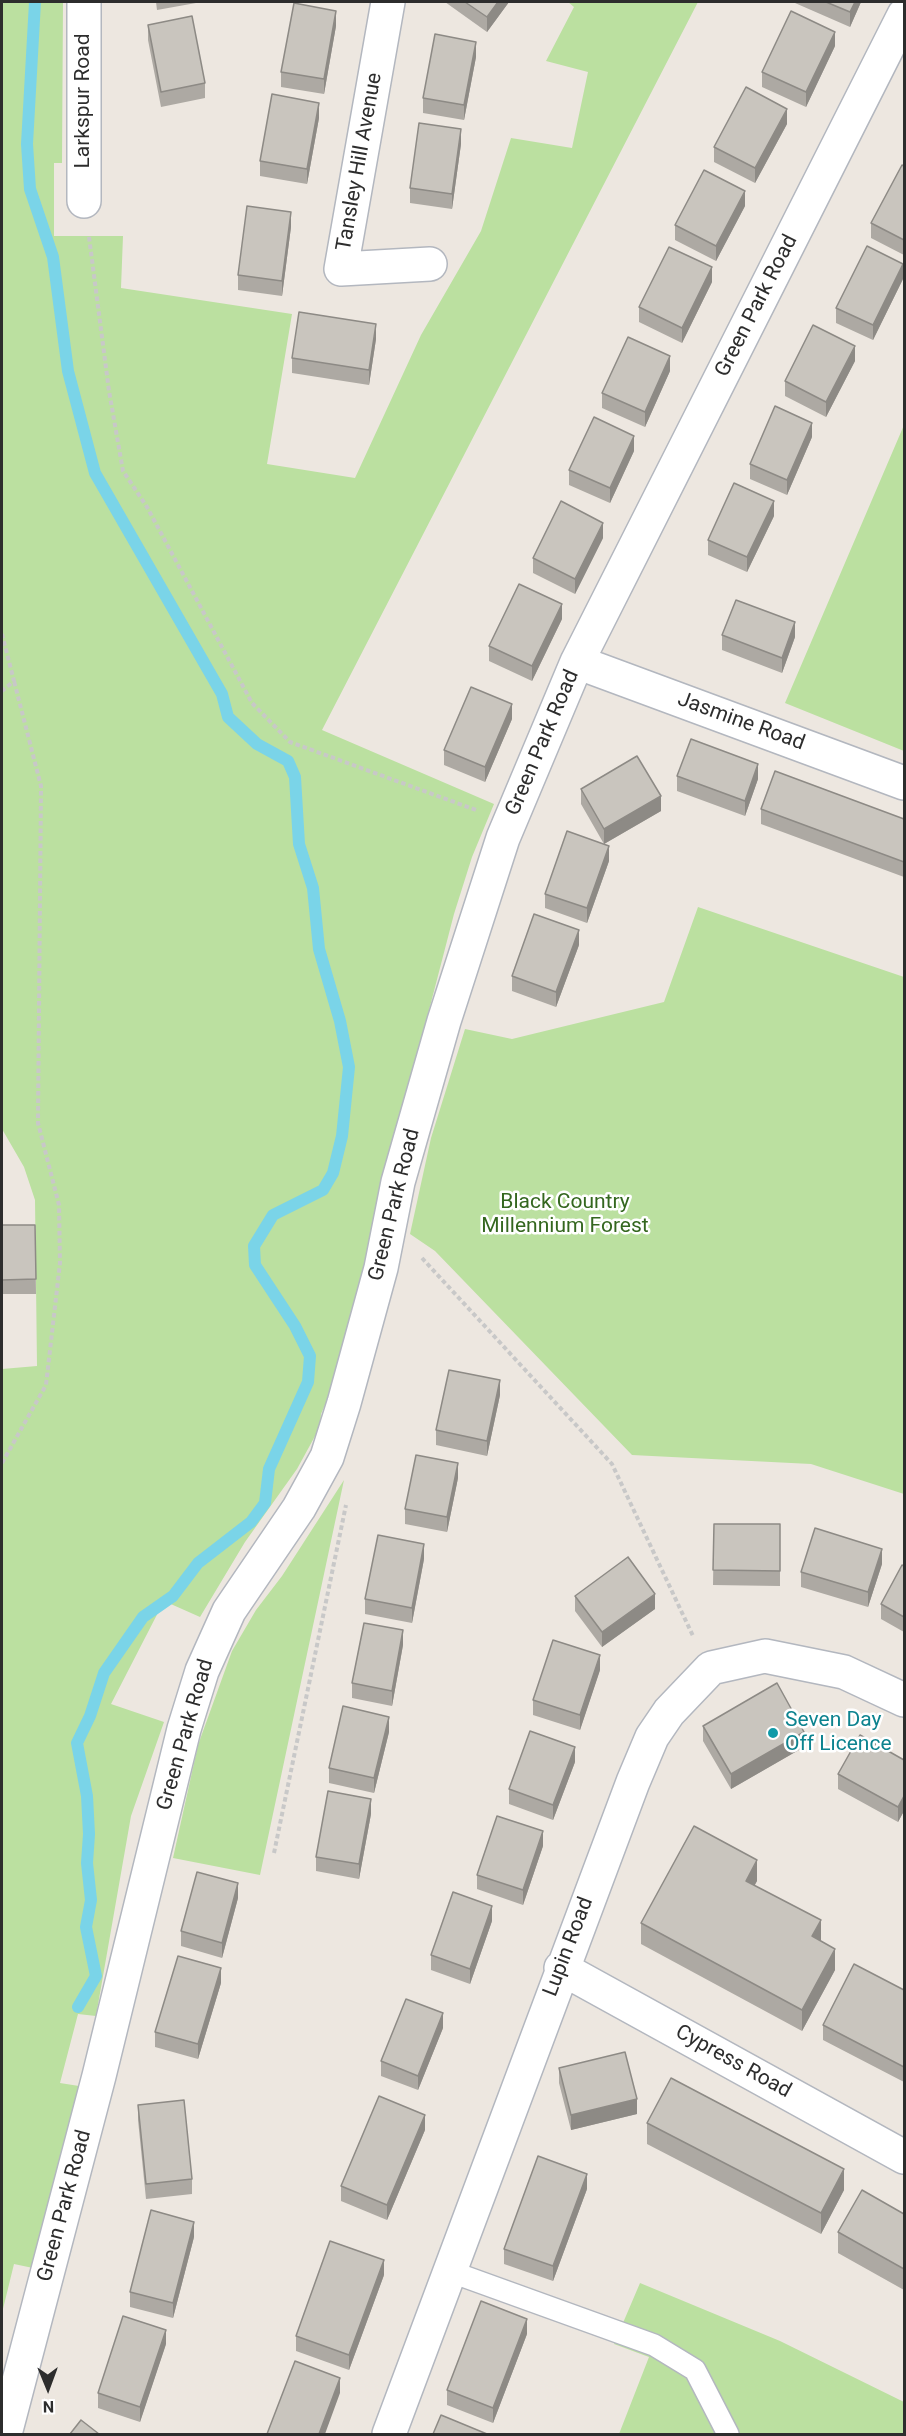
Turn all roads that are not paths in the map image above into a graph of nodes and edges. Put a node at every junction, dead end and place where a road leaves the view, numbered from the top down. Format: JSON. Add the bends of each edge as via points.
{"nodes":[{"id":1,"x":84,"y":2,"type":"edge"},
{"id":2,"x":388,"y":2,"type":"edge"},
{"id":3,"x":904,"y":15,"type":"edge"},
{"id":4,"x":84,"y":201,"type":"road end"},
{"id":5,"x":430,"y":264,"type":"dead end"},
{"id":6,"x":578,"y":662,"type":"junction"},
{"id":7,"x":904,"y":783,"type":"edge"},
{"id":8,"x":904,"y":1700,"type":"edge"},
{"id":9,"x":561,"y":1968,"type":"junction"},
{"id":10,"x":904,"y":2157,"type":"edge"},
{"id":11,"x":449,"y":2271,"type":"junction"},
{"id":12,"x":5,"y":2434,"type":"edge"},
{"id":13,"x":389,"y":2434,"type":"edge"},
{"id":14,"x":728,"y":2434,"type":"edge"}],
"edges":[{"from":1,"to":4,"type":"street","name":"Larkspur Road"},
{"from":2,"to":5,"type":"street","name":"Tansley Hill Avenue","via":[[340,269]]},
{"from":3,"to":6,"type":"street","name":"Green Park Road"},
{"from":6,"to":7,"type":"street","name":"Jasmine Road"},
{"from":6,"to":12,"type":"street","name":"Green Park Road","via":[[509,823],[440,1032],[398,1182],[378,1279],[327,1456],[299,1508],[229,1611],[202,1671]]},
{"from":8,"to":9,"type":"street","name":"Lupin Road","via":[[844,1672],[765,1656],[711,1668],[669,1712],[652,1737]]},
{"from":9,"to":10,"type":"street","name":"Cypress Road"},
{"from":9,"to":11,"type":"street","name":"Lupin Road"},
{"from":11,"to":13,"type":"street","name":"Lupin Road"},
{"from":11,"to":14,"type":"lane","via":[[654,2345],[695,2370]]}]}
